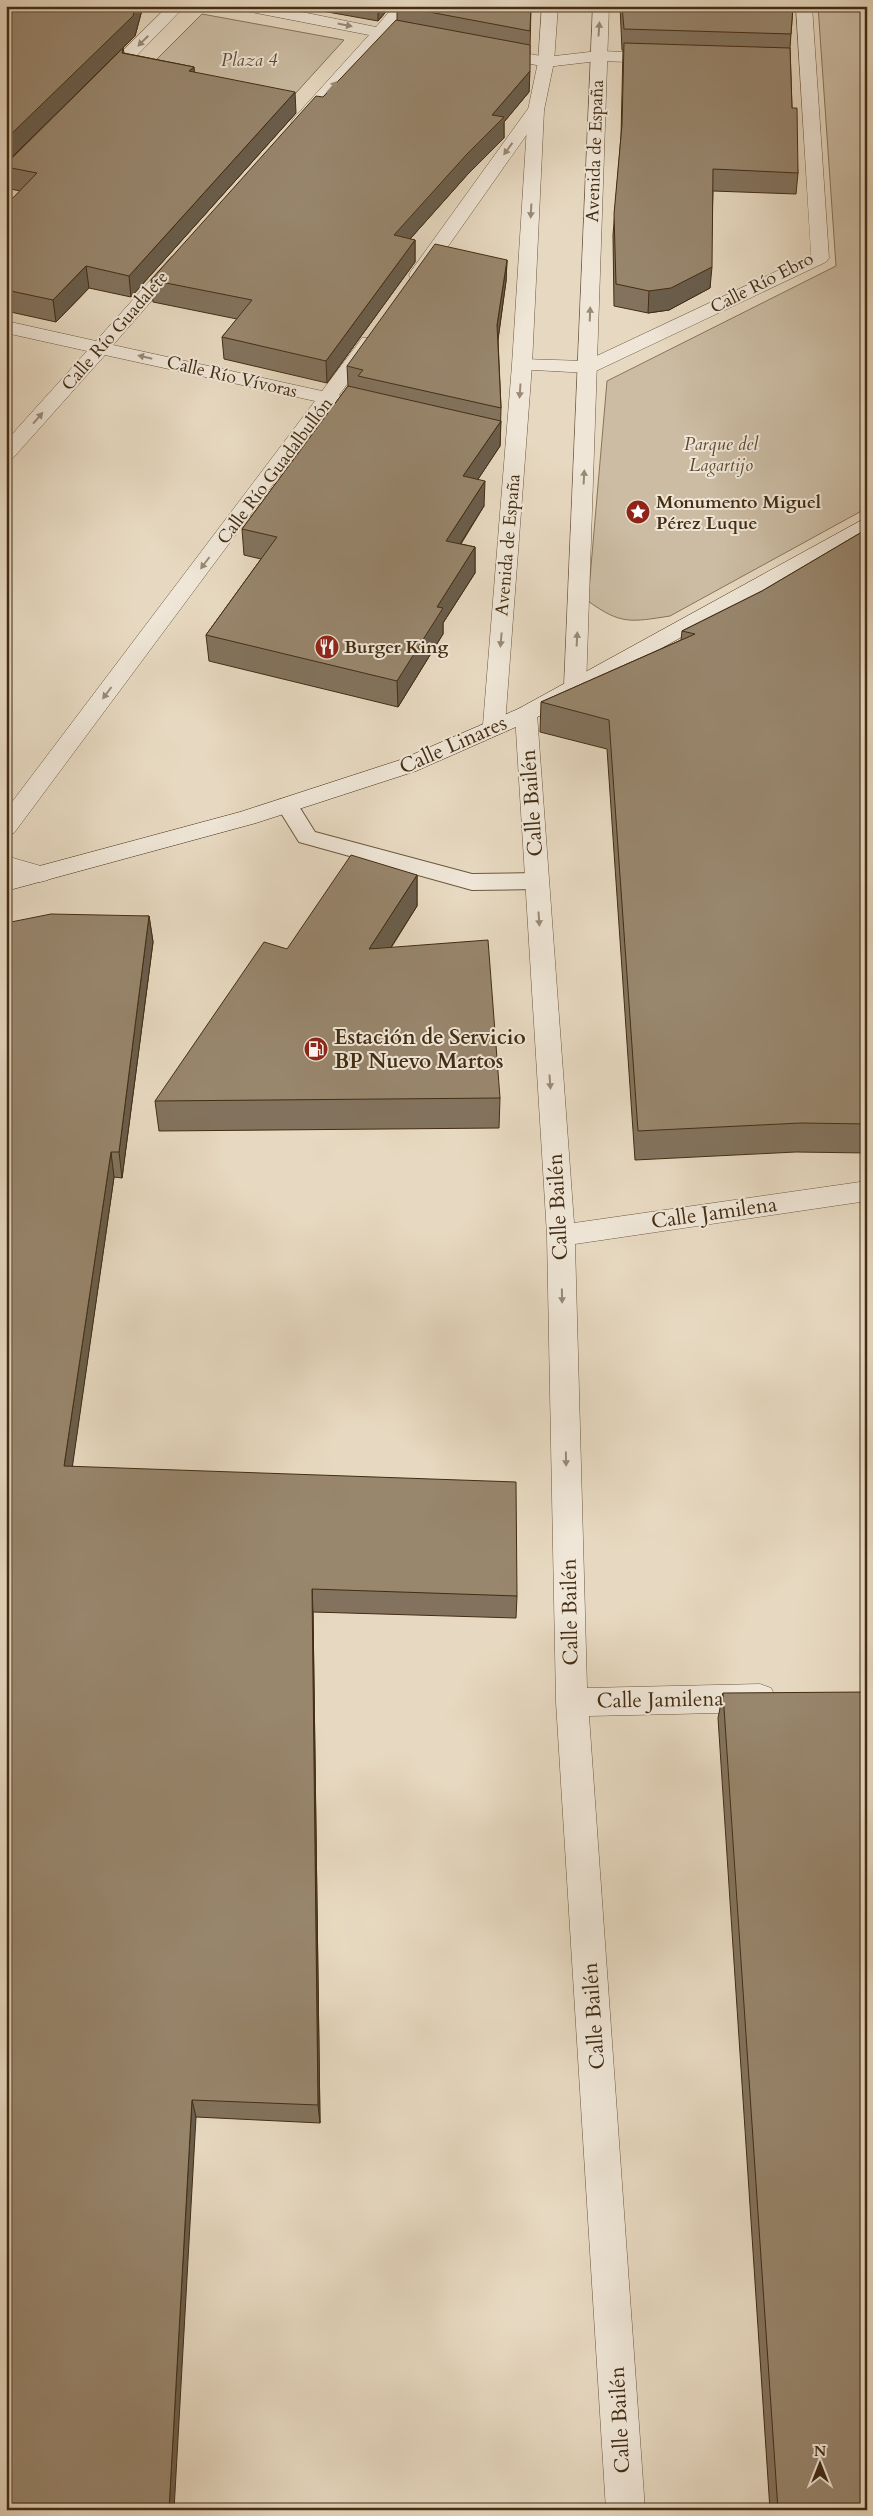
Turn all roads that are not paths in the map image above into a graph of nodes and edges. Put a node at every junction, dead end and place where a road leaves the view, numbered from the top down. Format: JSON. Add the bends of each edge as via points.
{"nodes":[{"id":1,"x":177,"y":6,"type":"edge"},
{"id":2,"x":246,"y":6,"type":"edge"},
{"id":3,"x":403,"y":6,"type":"edge"},
{"id":4,"x":550,"y":6,"type":"edge"},
{"id":5,"x":601,"y":6,"type":"edge"},
{"id":6,"x":804,"y":6,"type":"edge"},
{"id":7,"x":380,"y":32,"type":"junction"},
{"id":8,"x":410,"y":37,"type":"edge"},
{"id":9,"x":478,"y":50,"type":"edge"},
{"id":10,"x":598,"y":56,"type":"junction"},
{"id":11,"x":674,"y":58,"type":"edge"},
{"id":12,"x":546,"y":62,"type":"junction"},
{"id":13,"x":789,"y":62,"type":"edge"},
{"id":14,"x":808,"y":62,"type":"junction"},
{"id":15,"x":88,"y":94,"type":"edge"},
{"id":16,"x":536,"y":110,"type":"junction"},
{"id":17,"x":289,"y":135,"type":"edge"},
{"id":18,"x":191,"y":244,"type":"edge"},
{"id":19,"x":404,"y":294,"type":"edge"},
{"id":20,"x":6,"y":326,"type":"edge"},
{"id":21,"x":381,"y":326,"type":"edge"},
{"id":22,"x":100,"y":347,"type":"junction"},
{"id":23,"x":522,"y":365,"type":"junction"},
{"id":24,"x":589,"y":367,"type":"junction"},
{"id":25,"x":329,"y":398,"type":"junction"},
{"id":26,"x":367,"y":407,"type":"edge"},
{"id":27,"x":6,"y":454,"type":"edge"},
{"id":28,"x":867,"y":524,"type":"edge"},
{"id":29,"x":574,"y":688,"type":"junction"},
{"id":30,"x":526,"y":714,"type":"junction"},
{"id":31,"x":494,"y":725,"type":"junction"},
{"id":32,"x":287,"y":806,"type":"junction"},
{"id":33,"x":6,"y":827,"type":"edge"},
{"id":34,"x":6,"y":864,"type":"edge"},
{"id":35,"x":40,"y":874,"type":"junction"},
{"id":36,"x":537,"y":881,"type":"junction"},
{"id":37,"x":6,"y":883,"type":"edge"},
{"id":38,"x":867,"y":1191,"type":"edge"},
{"id":39,"x":560,"y":1235,"type":"junction"},
{"id":40,"x":788,"y":1697,"type":"edge"},
{"id":41,"x":572,"y":1702,"type":"junction"},
{"id":42,"x":626,"y":2510,"type":"edge"}],
"edges":[{"from":1,"to":15,"type":"street","one_way":true},
{"from":2,"to":7,"type":"street","one_way":true},
{"from":3,"to":7,"type":"street"},
{"from":4,"to":12,"type":"street","name":"Avenida de España"},
{"from":10,"to":5,"type":"street","name":"Avenida de España","one_way":true},
{"from":6,"to":14,"type":"street","name":"Calle Río Ebro"},
{"from":7,"to":8,"type":"street"},
{"from":17,"to":7,"type":"street","one_way":true},
{"from":9,"to":12,"type":"street"},
{"from":10,"to":11,"type":"street"},
{"from":10,"to":12,"type":"street","name":"Avenida de España"},
{"from":24,"to":10,"type":"street","name":"Avenida de España","one_way":true},
{"from":12,"to":16,"type":"street","name":"Avenida de España"},
{"from":13,"to":14,"type":"street"},
{"from":14,"to":24,"type":"street","name":"Calle Río Ebro","via":[[820,258]]},
{"from":16,"to":19,"type":"street","one_way":true},
{"from":16,"to":23,"type":"street","name":"Avenida de España","one_way":true},
{"from":18,"to":22,"type":"street","name":"Calle Río Guadalete"},
{"from":20,"to":22,"type":"street","name":"Calle Río Vívoras"},
{"from":21,"to":25,"type":"street","name":"Calle Río Guadalbullón"},
{"from":25,"to":22,"type":"street","name":"Calle Río Vívoras","one_way":true},
{"from":27,"to":22,"type":"street","name":"Calle Río Guadalete","one_way":true},
{"from":23,"to":24,"type":"street"},
{"from":23,"to":31,"type":"street","name":"Avenida de España","one_way":true,"via":[[507,439]]},
{"from":29,"to":24,"type":"street","name":"Avenida de España","one_way":true},
{"from":25,"to":26,"type":"street","name":"Calle Río Vívoras"},
{"from":25,"to":33,"type":"street","name":"Calle Río Guadalbullón","one_way":true},
{"from":28,"to":29,"type":"street","name":"Calle Linares"},
{"from":29,"to":30,"type":"street","name":"Calle Linares"},
{"from":30,"to":31,"type":"street","name":"Calle Linares"},
{"from":30,"to":36,"type":"street","name":"Calle Bailén"},
{"from":31,"to":32,"type":"street","name":"Calle Linares","via":[[393,771]]},
{"from":32,"to":35,"type":"street","name":"Calle Linares"},
{"from":32,"to":36,"type":"lane","via":[[307,837],[472,882]]},
{"from":34,"to":35,"type":"street"},
{"from":35,"to":37,"type":"street","name":"Calle Linares"},
{"from":36,"to":39,"type":"street","name":"Calle Bailén","one_way":true},
{"from":38,"to":39,"type":"street","name":"Calle Jamilena"},
{"from":39,"to":41,"type":"street","name":"Calle Bailén","one_way":true},
{"from":40,"to":41,"type":"street","name":"Calle Jamilena"},
{"from":41,"to":42,"type":"street","name":"Calle Bailén"}]}
